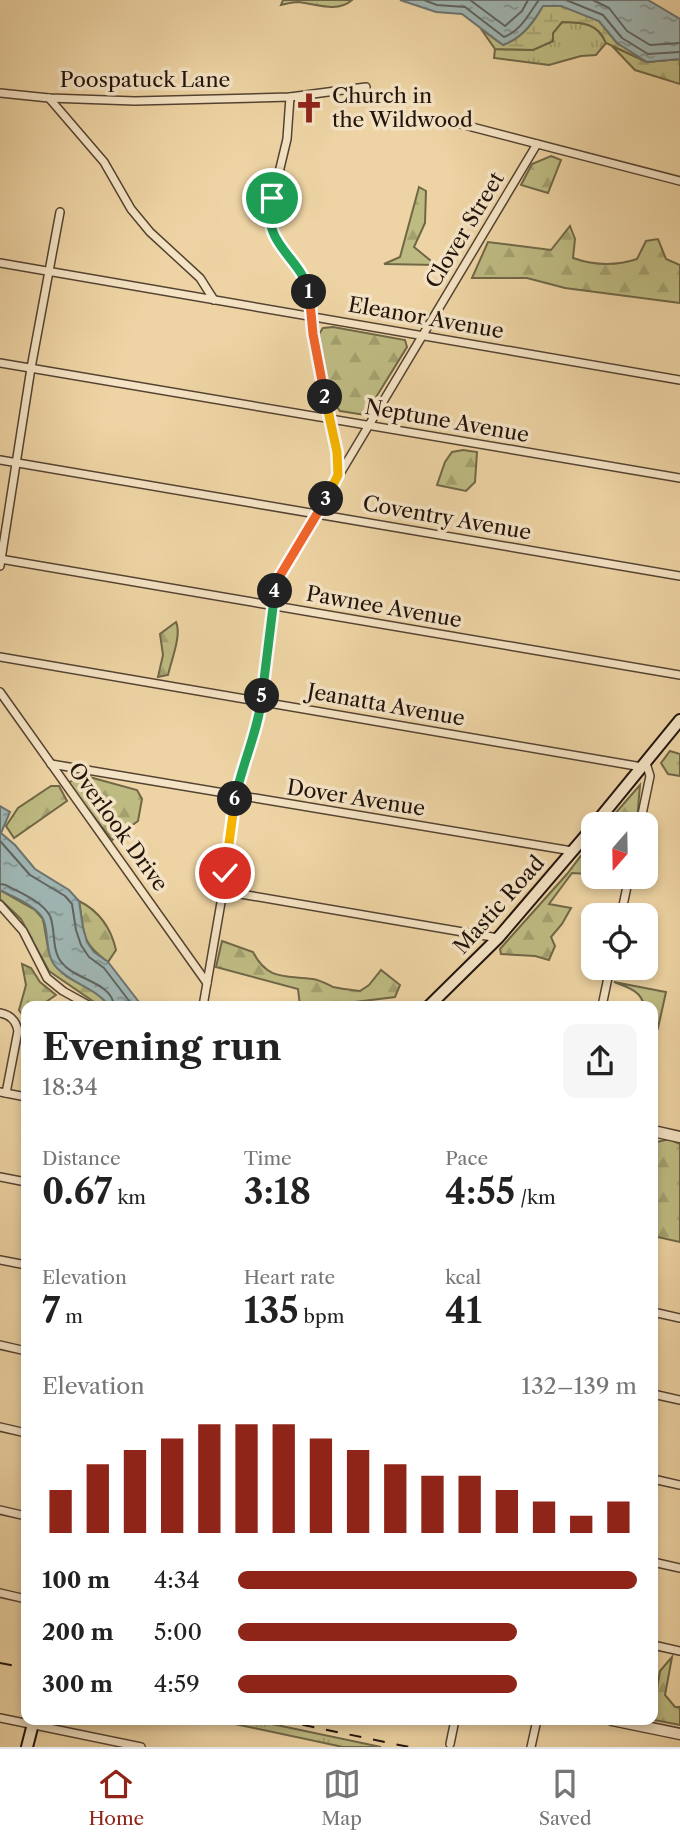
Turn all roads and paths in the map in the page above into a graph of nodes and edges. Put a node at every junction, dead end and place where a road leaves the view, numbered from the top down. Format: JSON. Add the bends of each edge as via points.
{"nodes":[{"id":1,"x":366,"y":87,"type":"dead end"},
{"id":2,"x":0,"y":93,"type":"edge"},
{"id":3,"x":290,"y":97,"type":"junction"},
{"id":4,"x":49,"y":98,"type":"junction"},
{"id":5,"x":441,"y":119,"type":"dead end"},
{"id":6,"x":537,"y":144,"type":"junction"},
{"id":7,"x":680,"y":181,"type":"edge"},
{"id":8,"x":60,"y":212,"type":"dead end"},
{"id":9,"x":0,"y":263,"type":"edge"},
{"id":10,"x":49,"y":272,"type":"junction"},
{"id":11,"x":214,"y":300,"type":"junction"},
{"id":12,"x":312,"y":317,"type":"junction"},
{"id":13,"x":422,"y":336,"type":"junction"},
{"id":14,"x":0,"y":363,"type":"edge"},
{"id":15,"x":32,"y":368,"type":"junction"},
{"id":16,"x":680,"y":380,"type":"edge"},
{"id":17,"x":330,"y":418,"type":"junction"},
{"id":18,"x":370,"y":425,"type":"junction"},
{"id":19,"x":0,"y":460,"type":"edge"},
{"id":20,"x":17,"y":463,"type":"junction"},
{"id":21,"x":338,"y":475,"type":"junction"},
{"id":22,"x":680,"y":478,"type":"edge"},
{"id":23,"x":317,"y":513,"type":"junction"},
{"id":24,"x":0,"y":562,"type":"edge"},
{"id":25,"x":680,"y":576,"type":"edge"},
{"id":26,"x":273,"y":606,"type":"junction"},
{"id":27,"x":0,"y":657,"type":"edge"},
{"id":28,"x":680,"y":676,"type":"edge"},
{"id":29,"x":0,"y":692,"type":"edge"},
{"id":30,"x":261,"y":702,"type":"junction"},
{"id":31,"x":680,"y":720,"type":"edge"},
{"id":32,"x":51,"y":764,"type":"junction"},
{"id":33,"x":644,"y":765,"type":"junction"},
{"id":34,"x":235,"y":796,"type":"junction"},
{"id":35,"x":605,"y":812,"type":"edge"},
{"id":36,"x":642,"y":812,"type":"edge"},
{"id":37,"x":581,"y":841,"type":"edge"},
{"id":38,"x":573,"y":851,"type":"junction"},
{"id":39,"x":223,"y":891,"type":"junction"},
{"id":40,"x":0,"y":905,"type":"edge"},
{"id":41,"x":498,"y":938,"type":"junction"},
{"id":42,"x":607,"y":980,"type":"edge"},
{"id":43,"x":207,"y":983,"type":"junction"},
{"id":44,"x":81,"y":1001,"type":"edge"},
{"id":45,"x":204,"y":1001,"type":"edge"},
{"id":46,"x":434,"y":1001,"type":"edge"},
{"id":47,"x":603,"y":1001,"type":"edge"},
{"id":48,"x":0,"y":1013,"type":"edge"},
{"id":49,"x":3,"y":1092,"type":"edge"},
{"id":50,"x":21,"y":1096,"type":"edge"},
{"id":51,"x":658,"y":1132,"type":"edge"},
{"id":52,"x":680,"y":1137,"type":"edge"},
{"id":53,"x":0,"y":1177,"type":"edge"},
{"id":54,"x":21,"y":1181,"type":"edge"},
{"id":55,"x":0,"y":1260,"type":"edge"},
{"id":56,"x":21,"y":1264,"type":"edge"},
{"id":57,"x":658,"y":1313,"type":"edge"},
{"id":58,"x":680,"y":1318,"type":"edge"},
{"id":59,"x":0,"y":1345,"type":"edge"},
{"id":60,"x":21,"y":1350,"type":"edge"},
{"id":61,"x":658,"y":1395,"type":"edge"},
{"id":62,"x":680,"y":1400,"type":"edge"},
{"id":63,"x":0,"y":1427,"type":"edge"},
{"id":64,"x":21,"y":1432,"type":"edge"},
{"id":65,"x":658,"y":1480,"type":"edge"},
{"id":66,"x":680,"y":1485,"type":"edge"},
{"id":67,"x":0,"y":1510,"type":"edge"},
{"id":68,"x":21,"y":1515,"type":"edge"},
{"id":69,"x":658,"y":1563,"type":"edge"},
{"id":70,"x":680,"y":1567,"type":"edge"},
{"id":71,"x":0,"y":1593,"type":"edge"},
{"id":72,"x":21,"y":1598,"type":"edge"},
{"id":73,"x":658,"y":1646,"type":"edge"},
{"id":74,"x":680,"y":1651,"type":"edge"},
{"id":75,"x":0,"y":1718,"type":"edge"},
{"id":76,"x":21,"y":1721,"type":"edge"},
{"id":77,"x":32,"y":1725,"type":"edge"},
{"id":78,"x":42,"y":1725,"type":"edge"},
{"id":79,"x":454,"y":1725,"type":"edge"},
{"id":80,"x":536,"y":1725,"type":"edge"},
{"id":81,"x":636,"y":1725,"type":"edge"},
{"id":82,"x":680,"y":1734,"type":"edge"},
{"id":83,"x":450,"y":1744,"type":"dead end"},
{"id":84,"x":27,"y":1747,"type":"edge"},
{"id":85,"x":141,"y":1747,"type":"edge"},
{"id":86,"x":531,"y":1747,"type":"edge"}],
"edges":[{"from":1,"to":3,"type":"street","name":"Poospatuck Lane"},
{"from":2,"to":4,"type":"street","name":"Poospatuck Lane"},
{"from":3,"to":4,"type":"street","name":"Poospatuck Lane"},
{"from":3,"to":12,"type":"street","via":[[287,139],[268,218],[309,288]]},
{"from":4,"to":11,"type":"street","via":[[104,162],[131,209],[200,278]]},
{"from":5,"to":6,"type":"street"},
{"from":6,"to":7,"type":"street"},
{"from":6,"to":13,"type":"street","name":"Clover Street"},
{"from":8,"to":10,"type":"street"},
{"from":9,"to":10,"type":"street","name":"Eleanor Avenue"},
{"from":10,"to":11,"type":"street","name":"Eleanor Avenue"},
{"from":10,"to":15,"type":"street"},
{"from":11,"to":12,"type":"street","name":"Eleanor Avenue"},
{"from":12,"to":13,"type":"street","name":"Eleanor Avenue"},
{"from":12,"to":17,"type":"street"},
{"from":13,"to":16,"type":"street","name":"Eleanor Avenue"},
{"from":13,"to":18,"type":"street","name":"Clover Street"},
{"from":14,"to":15,"type":"street","name":"Neptune Avenue"},
{"from":15,"to":17,"type":"street","name":"Neptune Avenue"},
{"from":15,"to":20,"type":"street"},
{"from":17,"to":18,"type":"street","name":"Neptune Avenue"},
{"from":17,"to":21,"type":"street"},
{"from":18,"to":21,"type":"street","name":"Clover Street"},
{"from":18,"to":22,"type":"street","name":"Neptune Avenue"},
{"from":19,"to":20,"type":"street","name":"Coventry Avenue"},
{"from":20,"to":23,"type":"street","name":"Coventry Avenue"},
{"from":20,"to":24,"type":"street"},
{"from":21,"to":23,"type":"street","name":"Clover Street"},
{"from":23,"to":25,"type":"street","name":"Coventry Avenue"},
{"from":23,"to":26,"type":"street","via":[[278,579]]},
{"from":24,"to":26,"type":"street","name":"Pawnee Avenue"},
{"from":26,"to":28,"type":"street","name":"Pawnee Avenue"},
{"from":26,"to":30,"type":"street"},
{"from":27,"to":30,"type":"street","name":"Jeanatta Avenue"},
{"from":29,"to":32,"type":"street","name":"Overlook Drive"},
{"from":30,"to":33,"type":"street","name":"Jeanatta Avenue"},
{"from":30,"to":34,"type":"street"},
{"from":31,"to":33,"type":"main road","name":"Mastic Road"},
{"from":32,"to":34,"type":"street","name":"Dover Avenue"},
{"from":32,"to":43,"type":"street","name":"Overlook Drive"},
{"from":33,"to":35,"type":"main road","name":"Mastic Road"},
{"from":33,"to":36,"type":"street","via":[[650,776]]},
{"from":34,"to":38,"type":"street","name":"Dover Avenue"},
{"from":34,"to":39,"type":"street"},
{"from":37,"to":38,"type":"main road","name":"Mastic Road"},
{"from":38,"to":41,"type":"main road","name":"Mastic Road"},
{"from":39,"to":41,"type":"street"},
{"from":39,"to":43,"type":"street"},
{"from":40,"to":44,"type":"street","via":[[23,931],[47,978]]},
{"from":41,"to":46,"type":"main road","name":"Mastic Road"},
{"from":42,"to":47,"type":"street"},
{"from":43,"to":45,"type":"street"},
{"from":48,"to":49,"type":"street","via":[[12,1018],[18,1031]]},
{"from":49,"to":50,"type":"street"},
{"from":51,"to":52,"type":"street"},
{"from":53,"to":54,"type":"street"},
{"from":55,"to":56,"type":"street"},
{"from":57,"to":58,"type":"street"},
{"from":59,"to":60,"type":"street"},
{"from":61,"to":62,"type":"street"},
{"from":63,"to":64,"type":"street"},
{"from":65,"to":66,"type":"street"},
{"from":67,"to":68,"type":"street"},
{"from":69,"to":70,"type":"street"},
{"from":71,"to":72,"type":"street"},
{"from":73,"to":74,"type":"street"},
{"from":75,"to":76,"type":"street"},
{"from":77,"to":84,"type":"main road"},
{"from":78,"to":85,"type":"street"},
{"from":79,"to":83,"type":"street"},
{"from":80,"to":86,"type":"street"},
{"from":81,"to":82,"type":"street"}]}
